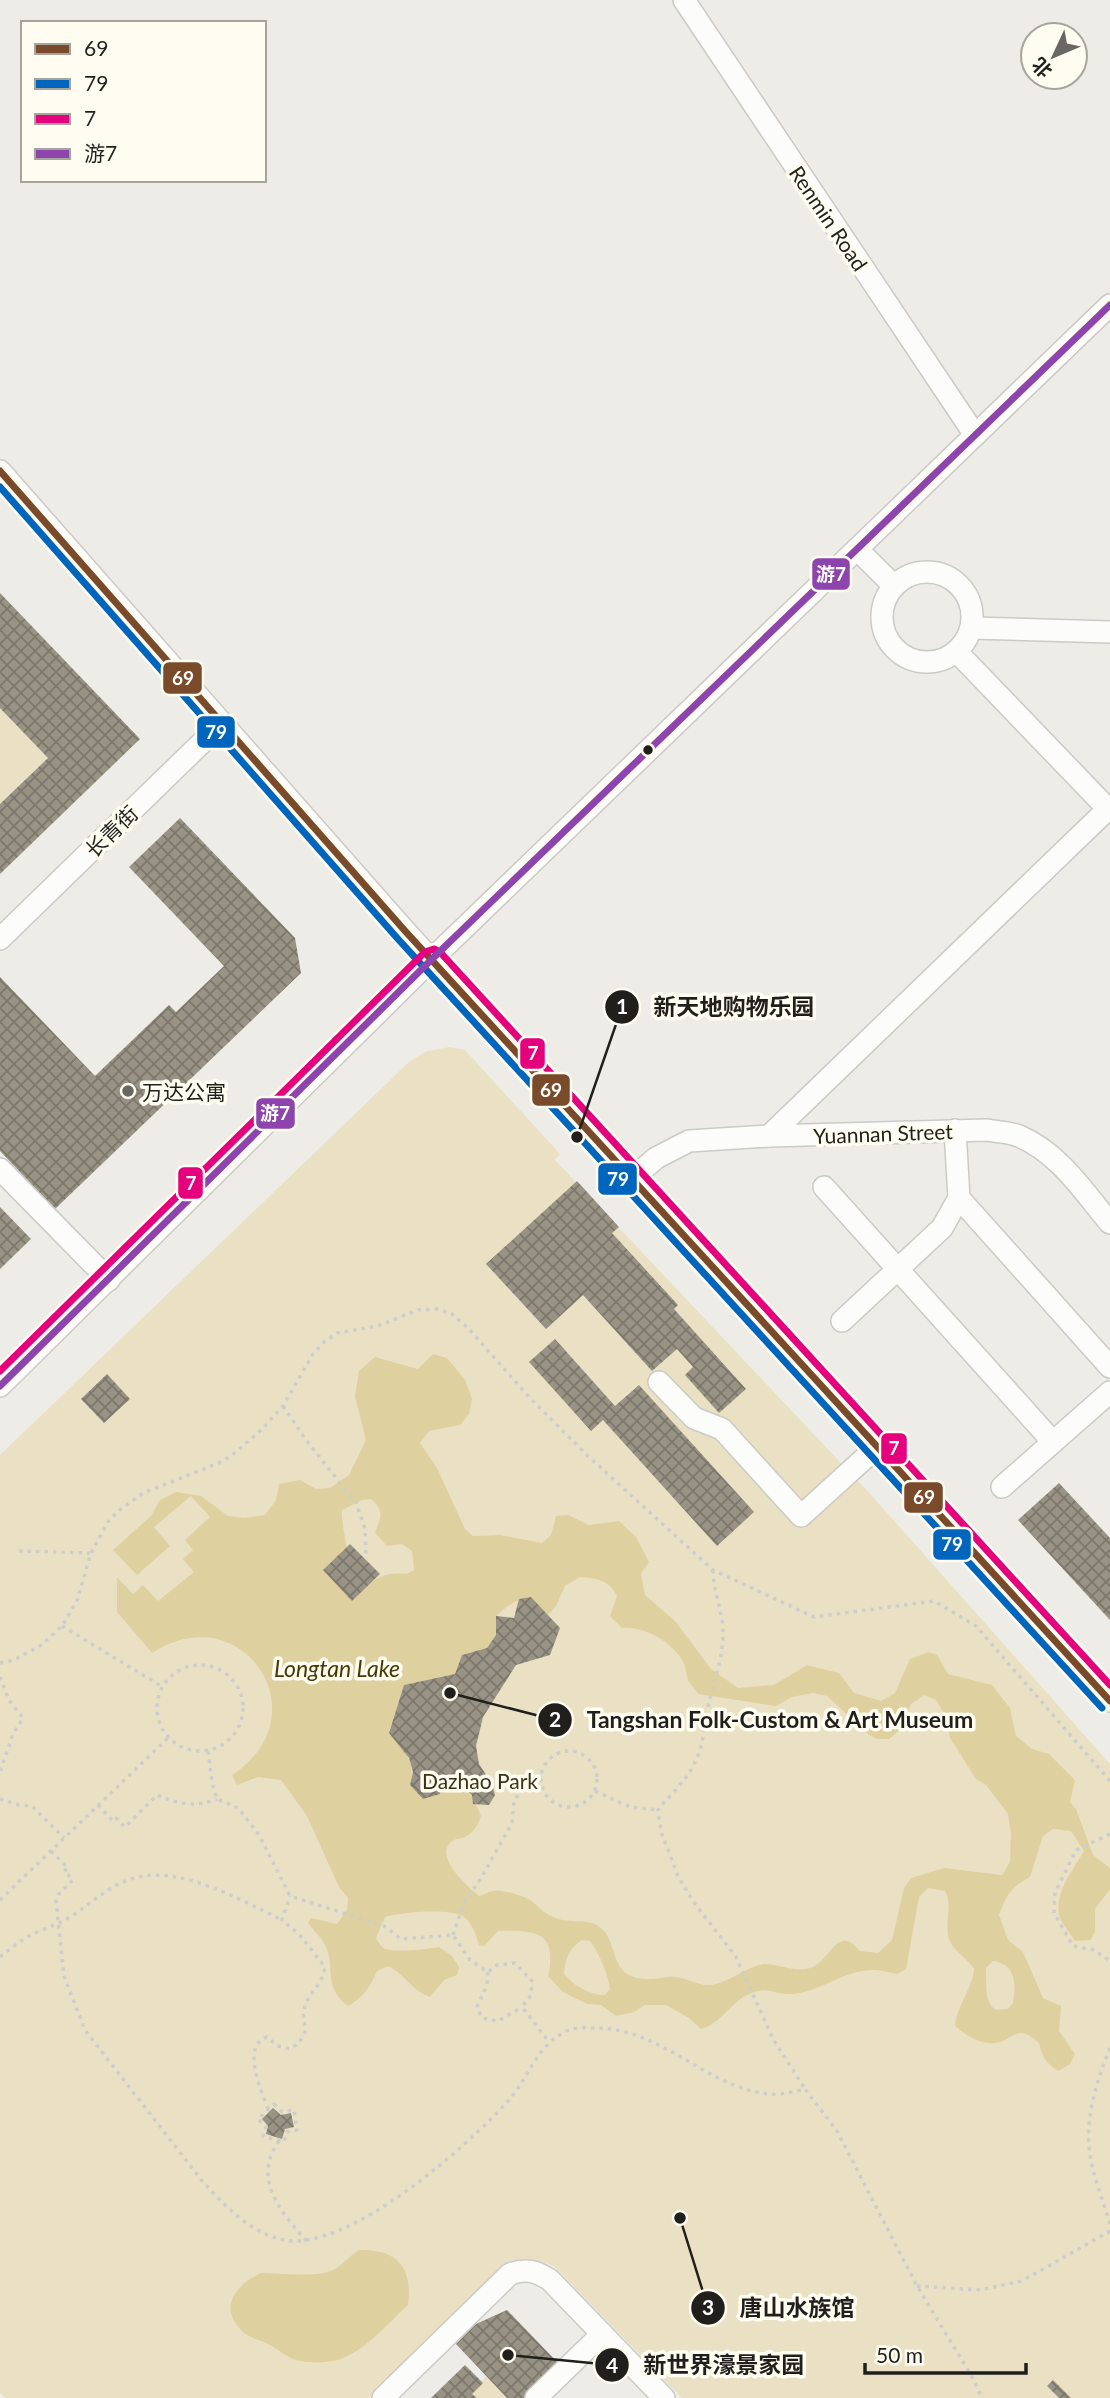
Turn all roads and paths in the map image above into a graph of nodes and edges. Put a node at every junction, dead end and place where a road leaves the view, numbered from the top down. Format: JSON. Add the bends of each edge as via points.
{"nodes":[{"id":1,"x":684,"y":0,"type":"edge"},
{"id":2,"x":1110,"y":305,"type":"edge"},
{"id":3,"x":975,"y":435,"type":"junction"},
{"id":4,"x":0,"y":471,"type":"edge"},
{"id":5,"x":857,"y":549,"type":"junction"},
{"id":6,"x":894,"y":586,"type":"junction"},
{"id":7,"x":972,"y":628,"type":"junction"},
{"id":8,"x":1110,"y":632,"type":"edge"},
{"id":9,"x":957,"y":652,"type":"junction"},
{"id":10,"x":222,"y":723,"type":"junction"},
{"id":11,"x":1109,"y":808,"type":"edge"},
{"id":12,"x":0,"y":939,"type":"edge"},
{"id":13,"x":432,"y":959,"type":"junction"},
{"id":14,"x":955,"y":1130,"type":"junction"},
{"id":15,"x":769,"y":1136,"type":"junction"},
{"id":16,"x":0,"y":1169,"type":"edge"},
{"id":17,"x":632,"y":1178,"type":"junction"},
{"id":18,"x":824,"y":1187,"type":"dead end"},
{"id":19,"x":959,"y":1199,"type":"junction"},
{"id":20,"x":1110,"y":1223,"type":"edge"},
{"id":21,"x":898,"y":1269,"type":"junction"},
{"id":22,"x":109,"y":1280,"type":"junction"},
{"id":23,"x":842,"y":1321,"type":"dead end"},
{"id":24,"x":1110,"y":1367,"type":"edge"},
{"id":25,"x":659,"y":1382,"type":"dead end"},
{"id":26,"x":0,"y":1386,"type":"edge"},
{"id":27,"x":1110,"y":1392,"type":"edge"},
{"id":28,"x":283,"y":1406,"type":"junction"},
{"id":29,"x":1053,"y":1442,"type":"junction"},
{"id":30,"x":877,"y":1447,"type":"junction"},
{"id":31,"x":1002,"y":1487,"type":"dead end"},
{"id":32,"x":19,"y":1551,"type":"dead end"},
{"id":33,"x":91,"y":1553,"type":"junction"},
{"id":34,"x":366,"y":1557,"type":"dead end"},
{"id":35,"x":713,"y":1570,"type":"junction"},
{"id":36,"x":62,"y":1626,"type":"junction"},
{"id":37,"x":0,"y":1662,"type":"edge"},
{"id":38,"x":0,"y":1677,"type":"edge"},
{"id":39,"x":161,"y":1686,"type":"junction"},
{"id":40,"x":1110,"y":1701,"type":"edge"},
{"id":41,"x":168,"y":1738,"type":"junction"},
{"id":42,"x":208,"y":1751,"type":"junction"},
{"id":43,"x":0,"y":1772,"type":"edge"},
{"id":44,"x":540,"y":1779,"type":"junction"},
{"id":45,"x":1110,"y":1781,"type":"edge"},
{"id":46,"x":595,"y":1791,"type":"junction"},
{"id":47,"x":0,"y":1799,"type":"edge"},
{"id":48,"x":217,"y":1799,"type":"junction"},
{"id":49,"x":98,"y":1805,"type":"junction"},
{"id":50,"x":658,"y":1810,"type":"junction"},
{"id":51,"x":1110,"y":1834,"type":"edge"},
{"id":52,"x":64,"y":1838,"type":"junction"},
{"id":53,"x":51,"y":1851,"type":"junction"},
{"id":54,"x":289,"y":1896,"type":"junction"},
{"id":55,"x":0,"y":1900,"type":"edge"},
{"id":56,"x":282,"y":1920,"type":"junction"},
{"id":57,"x":59,"y":1924,"type":"junction"},
{"id":58,"x":453,"y":1934,"type":"junction"},
{"id":59,"x":0,"y":1957,"type":"edge"},
{"id":60,"x":1110,"y":1961,"type":"edge"},
{"id":61,"x":488,"y":1972,"type":"junction"},
{"id":62,"x":522,"y":2007,"type":"junction"},
{"id":63,"x":549,"y":2042,"type":"junction"},
{"id":64,"x":1110,"y":2048,"type":"edge"},
{"id":65,"x":805,"y":2088,"type":"junction"},
{"id":66,"x":268,"y":2109,"type":"junction"},
{"id":67,"x":279,"y":2141,"type":"junction"},
{"id":68,"x":1110,"y":2224,"type":"edge"},
{"id":69,"x":1110,"y":2231,"type":"edge"},
{"id":70,"x":307,"y":2242,"type":"junction"},
{"id":71,"x":917,"y":2286,"type":"junction"},
{"id":72,"x":602,"y":2334,"type":"junction"},
{"id":73,"x":383,"y":2398,"type":"edge"},
{"id":74,"x":536,"y":2398,"type":"edge"},
{"id":75,"x":664,"y":2398,"type":"edge"},
{"id":76,"x":982,"y":2398,"type":"edge"}],
"edges":[{"from":1,"to":3,"type":"street","name":"Renmin Road"},
{"from":2,"to":3,"type":"street"},
{"from":3,"to":5,"type":"street"},
{"from":4,"to":10,"type":"street"},
{"from":5,"to":6,"type":"street"},
{"from":5,"to":13,"type":"street"},
{"from":6,"to":7,"type":"street","via":[[920,572],[949,577],[969,598]]},
{"from":6,"to":9,"type":"street","via":[[882,613],[889,642],[900,653],[929,663]]},
{"from":7,"to":8,"type":"street"},
{"from":7,"to":9,"type":"street"},
{"from":9,"to":11,"type":"street"},
{"from":10,"to":12,"type":"street","name":"长青街"},
{"from":10,"to":13,"type":"street"},
{"from":11,"to":15,"type":"street"},
{"from":13,"to":17,"type":"street"},
{"from":13,"to":22,"type":"street"},
{"from":14,"to":15,"type":"street","name":"Yuannan Street"},
{"from":14,"to":19,"type":"street"},
{"from":14,"to":20,"type":"street","name":"Yuannan Street","via":[[1017,1135],[1042,1148]]},
{"from":15,"to":17,"type":"street","name":"Yuannan Street","via":[[689,1141],[656,1158]]},
{"from":16,"to":22,"type":"street"},
{"from":17,"to":30,"type":"street"},
{"from":18,"to":21,"type":"street"},
{"from":19,"to":21,"type":"street","via":[[943,1228]]},
{"from":19,"to":24,"type":"street"},
{"from":21,"to":23,"type":"street"},
{"from":21,"to":29,"type":"street"},
{"from":22,"to":26,"type":"street"},
{"from":25,"to":30,"type":"street","via":[[694,1418],[722,1429],[801,1516]]},
{"from":27,"to":29,"type":"street"},
{"from":28,"to":33,"type":"path","via":[[232,1455],[143,1493],[126,1506],[108,1522]]},
{"from":28,"to":34,"type":"path","via":[[356,1503],[365,1529]]},
{"from":28,"to":35,"type":"path","via":[[313,1354],[337,1333],[378,1326],[418,1310],[452,1314],[589,1457]]},
{"from":29,"to":31,"type":"street"},
{"from":30,"to":40,"type":"street"},
{"from":32,"to":33,"type":"path"},
{"from":33,"to":36,"type":"path","via":[[77,1601]]},
{"from":35,"to":45,"type":"path","via":[[814,1617],[934,1601],[976,1626]]},
{"from":35,"to":50,"type":"path","via":[[723,1635],[706,1730],[695,1762]]},
{"from":36,"to":37,"type":"path","via":[[40,1646]]},
{"from":36,"to":39,"type":"path"},
{"from":38,"to":43,"type":"path","via":[[23,1718]]},
{"from":39,"to":41,"type":"path","via":[[156,1713]]},
{"from":39,"to":42,"type":"path","via":[[181,1668],[194,1664],[220,1669],[239,1688],[243,1714],[239,1727],[231,1738]]},
{"from":41,"to":42,"type":"path","via":[[193,1751]]},
{"from":41,"to":49,"type":"path"},
{"from":42,"to":48,"type":"path"},
{"from":44,"to":46,"type":"path","via":[[546,1797],[563,1807],[582,1805]]},
{"from":44,"to":46,"type":"path","via":[[553,1755],[570,1750],[593,1764]]},
{"from":44,"to":58,"type":"path","via":[[527,1783],[514,1801],[512,1823],[464,1902]]},
{"from":46,"to":50,"type":"path","via":[[630,1807]]},
{"from":47,"to":52,"type":"path","via":[[32,1805]]},
{"from":48,"to":49,"type":"path","via":[[191,1805],[158,1795],[125,1827]]},
{"from":48,"to":54,"type":"path","via":[[238,1808],[259,1835]]},
{"from":49,"to":52,"type":"path"},
{"from":50,"to":65,"type":"path","via":[[661,1832],[678,1876],[736,1957],[773,2039]]},
{"from":51,"to":60,"type":"path","via":[[1076,1850],[1055,1893],[1054,1913],[1073,1946],[1094,1950]]},
{"from":52,"to":53,"type":"path"},
{"from":53,"to":55,"type":"path"},
{"from":53,"to":57,"type":"path","via":[[73,1880],[56,1901]]},
{"from":54,"to":56,"type":"path"},
{"from":54,"to":58,"type":"path","via":[[384,1926],[401,1939]]},
{"from":56,"to":57,"type":"path","via":[[224,1892],[166,1875],[134,1878],[104,1892]]},
{"from":56,"to":66,"type":"path","via":[[325,1967],[323,1979],[305,2002],[306,2030],[299,2043],[290,2049],[267,2037],[254,2047],[256,2079]]},
{"from":57,"to":59,"type":"path","via":[[31,1935]]},
{"from":57,"to":70,"type":"path","via":[[64,1976],[85,2029],[203,2182],[247,2225],[282,2240]]},
{"from":58,"to":61,"type":"path","via":[[470,1960]]},
{"from":61,"to":62,"type":"path","via":[[497,1965],[514,1963],[532,1981],[531,1995]]},
{"from":61,"to":62,"type":"path","via":[[477,2007],[482,2018],[498,2021]]},
{"from":62,"to":63,"type":"path"},
{"from":63,"to":65,"type":"path","via":[[572,2028],[608,2028],[644,2037],[733,2084],[768,2094]]},
{"from":63,"to":70,"type":"path","via":[[507,2102],[444,2161],[388,2203],[347,2227]]},
{"from":64,"to":68,"type":"path","via":[[1096,2081],[1088,2126],[1091,2160]]},
{"from":65,"to":71,"type":"path","via":[[837,2131]]},
{"from":66,"to":67,"type":"path","via":[[258,2119],[266,2127],[263,2136]]},
{"from":66,"to":67,"type":"path","via":[[274,2104],[282,2112],[295,2110],[297,2130],[287,2132],[284,2142]]},
{"from":67,"to":70,"type":"path","via":[[266,2171],[275,2200]]},
{"from":69,"to":71,"type":"path","via":[[1022,2281],[980,2290]]},
{"from":71,"to":76,"type":"path"},
{"from":72,"to":73,"type":"street","via":[[550,2280],[538,2272],[521,2270],[510,2274]]},
{"from":72,"to":74,"type":"street"},
{"from":72,"to":75,"type":"street"}]}
